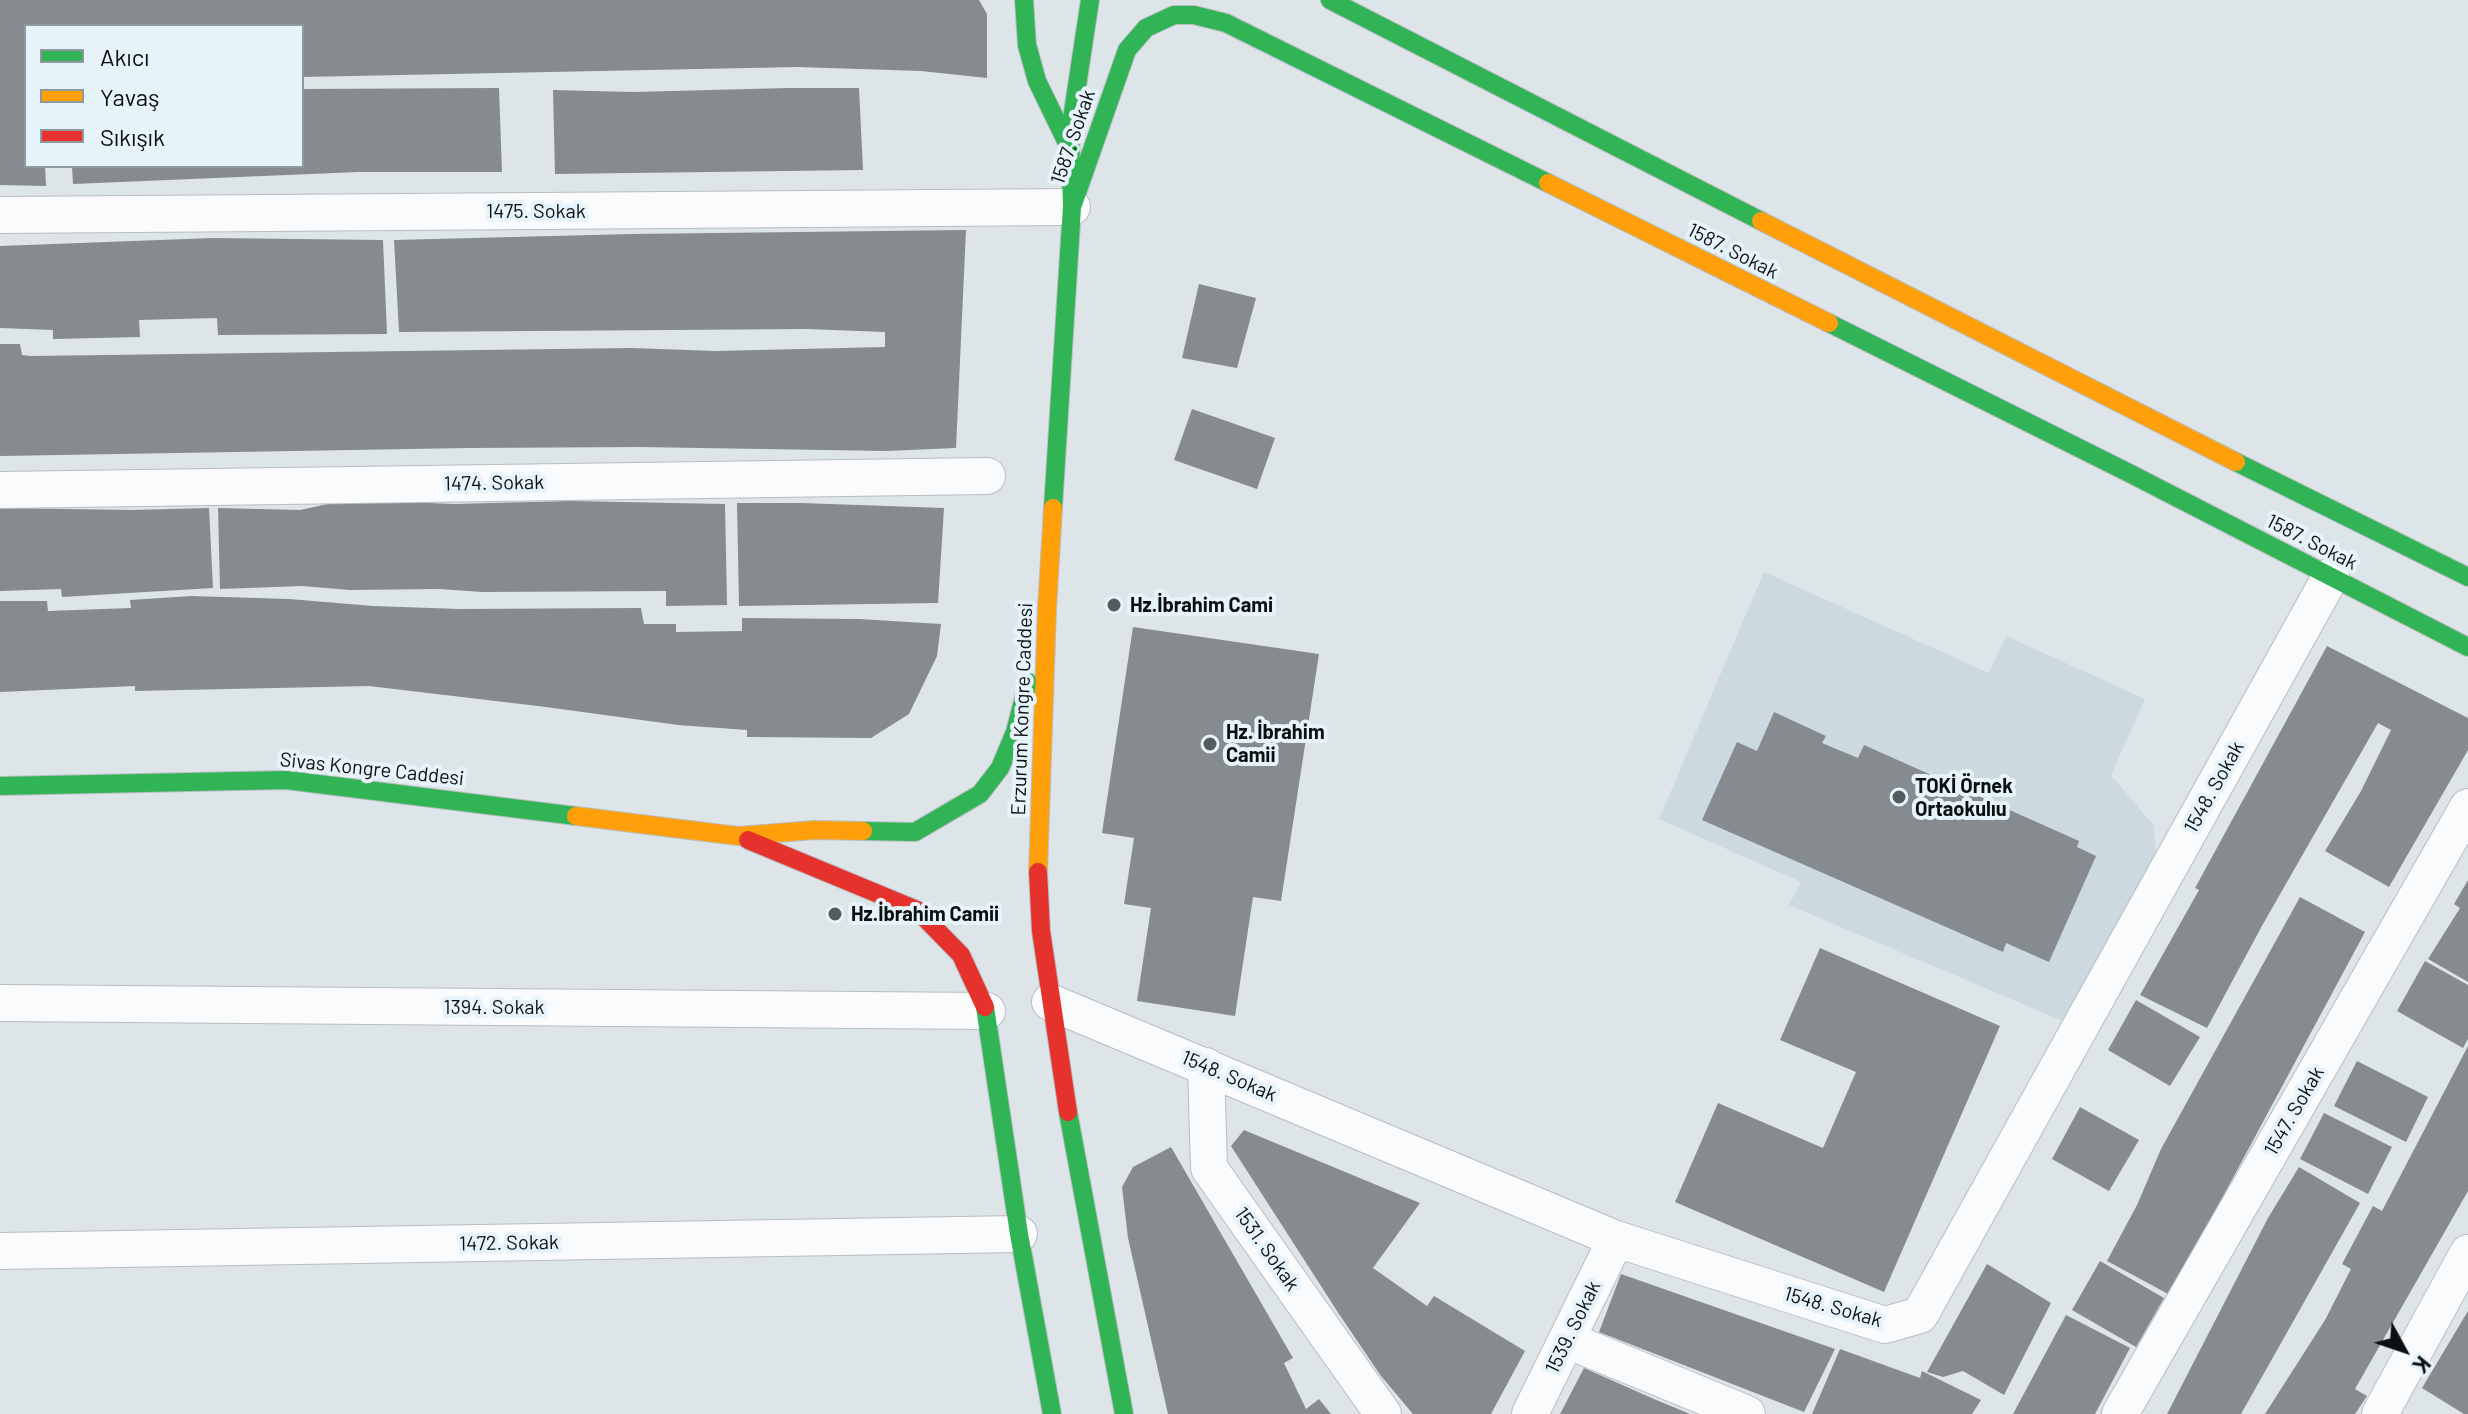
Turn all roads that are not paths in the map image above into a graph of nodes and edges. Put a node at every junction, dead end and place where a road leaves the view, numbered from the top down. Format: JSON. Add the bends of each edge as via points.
{"nodes":[{"id":1,"x":1024,"y":0,"type":"edge"},
{"id":2,"x":1090,"y":0,"type":"edge"},
{"id":3,"x":1330,"y":0,"type":"edge"},
{"id":4,"x":1070,"y":149,"type":"junction"},
{"id":5,"x":1072,"y":207,"type":"junction"},
{"id":6,"x":0,"y":215,"type":"edge"},
{"id":7,"x":987,"y":476,"type":"dead end"},
{"id":8,"x":0,"y":490,"type":"edge"},
{"id":9,"x":2331,"y":576,"type":"junction"},
{"id":10,"x":2468,"y":577,"type":"edge"},
{"id":11,"x":1047,"y":609,"type":"junction"},
{"id":12,"x":2468,"y":647,"type":"edge"},
{"id":13,"x":0,"y":786,"type":"edge"},
{"id":14,"x":2468,"y":807,"type":"edge"},
{"id":15,"x":738,"y":836,"type":"junction"},
{"id":16,"x":1050,"y":1002,"type":"junction"},
{"id":17,"x":0,"y":1003,"type":"edge"},
{"id":18,"x":987,"y":1011,"type":"junction"},
{"id":19,"x":1206,"y":1066,"type":"junction"},
{"id":20,"x":1019,"y":1234,"type":"junction"},
{"id":21,"x":1616,"y":1239,"type":"junction"},
{"id":22,"x":0,"y":1251,"type":"edge"},
{"id":23,"x":2468,"y":1253,"type":"edge"},
{"id":24,"x":1567,"y":1340,"type":"junction"},
{"id":25,"x":1052,"y":1414,"type":"edge"},
{"id":26,"x":1124,"y":1414,"type":"edge"},
{"id":27,"x":1383,"y":1414,"type":"edge"},
{"id":28,"x":1530,"y":1414,"type":"edge"},
{"id":29,"x":1747,"y":1414,"type":"edge"},
{"id":30,"x":2120,"y":1414,"type":"edge"},
{"id":31,"x":2380,"y":1414,"type":"edge"}],
"edges":[{"from":1,"to":4,"type":"main road","via":[[1027,45],[1037,81]]},
{"from":2,"to":4,"type":"main road","name":"Erzurum Kongre Caddesi"},
{"from":3,"to":10,"type":"main road","name":"1587. Sokak"},
{"from":4,"to":5,"type":"main road","name":"Erzurum Kongre Caddesi"},
{"from":5,"to":6,"type":"street","name":"1475. Sokak"},
{"from":5,"to":9,"type":"main road","name":"1587. Sokak","via":[[1127,50],[1146,28],[1174,15],[1226,23]]},
{"from":5,"to":11,"type":"main road","name":"Erzurum Kongre Caddesi"},
{"from":7,"to":8,"type":"street","name":"1474. Sokak"},
{"from":9,"to":12,"type":"main road","name":"1587. Sokak"},
{"from":9,"to":21,"type":"street","name":"1548. Sokak","via":[[1920,1315],[1885,1325]]},
{"from":11,"to":15,"type":"main road","name":"Sivas Kongre Caddesi","via":[[1015,732],[1000,768],[980,794],[915,832],[815,830]]},
{"from":11,"to":16,"type":"main road","name":"Erzurum Kongre Caddesi","via":[[1038,881]]},
{"from":13,"to":15,"type":"main road","name":"Sivas Kongre Caddesi","via":[[286,780]]},
{"from":14,"to":30,"type":"street","name":"1547. Sokak"},
{"from":15,"to":18,"type":"main road","name":"Sivas Kongre Caddesi","via":[[917,910],[961,955]]},
{"from":16,"to":19,"type":"street","name":"1548. Sokak"},
{"from":16,"to":26,"type":"main road","name":"Erzurum Kongre Caddesi"},
{"from":17,"to":18,"type":"street","name":"1394. Sokak"},
{"from":18,"to":20,"type":"main road"},
{"from":19,"to":21,"type":"street","name":"1548. Sokak"},
{"from":19,"to":27,"type":"street","name":"1531. Sokak","via":[[1209,1168]]},
{"from":20,"to":22,"type":"street","name":"1472. Sokak"},
{"from":20,"to":25,"type":"main road"},
{"from":21,"to":24,"type":"street","name":"1539. Sokak"},
{"from":23,"to":31,"type":"street"},
{"from":24,"to":28,"type":"street","name":"1539. Sokak"},
{"from":24,"to":29,"type":"street"}]}
